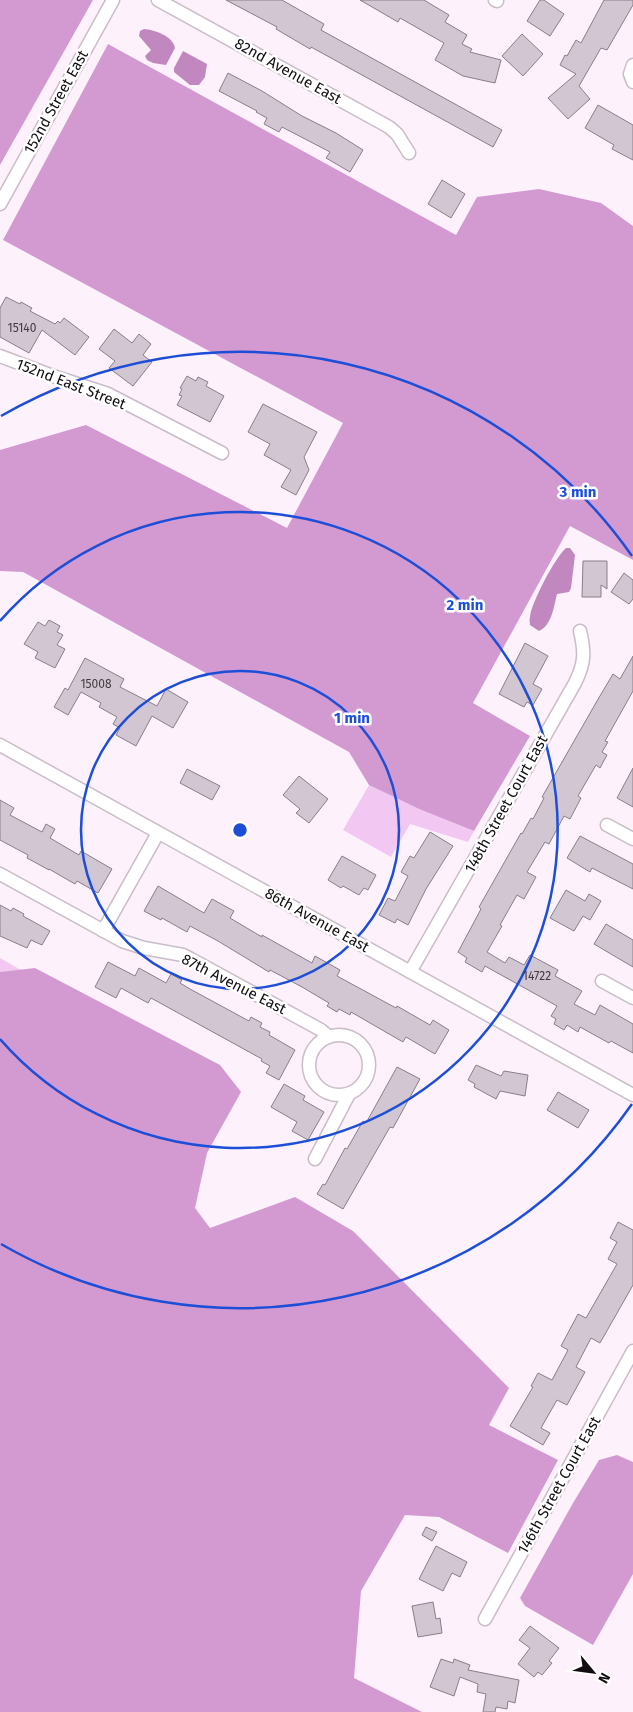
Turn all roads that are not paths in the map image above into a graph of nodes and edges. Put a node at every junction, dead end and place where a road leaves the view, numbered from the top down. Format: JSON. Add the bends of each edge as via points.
{"nodes":[{"id":1,"x":113,"y":0,"type":"edge"},
{"id":2,"x":158,"y":0,"type":"edge"},
{"id":3,"x":633,"y":65,"type":"edge"},
{"id":4,"x":632,"y":81,"type":"edge"},
{"id":5,"x":408,"y":152,"type":"dead end"},
{"id":6,"x":0,"y":204,"type":"edge"},
{"id":7,"x":0,"y":356,"type":"edge"},
{"id":8,"x":222,"y":453,"type":"dead end"},
{"id":9,"x":580,"y":631,"type":"dead end"},
{"id":10,"x":0,"y":745,"type":"edge"},
{"id":11,"x":607,"y":825,"type":"dead end"},
{"id":12,"x":158,"y":833,"type":"junction"},
{"id":13,"x":633,"y":839,"type":"edge"},
{"id":14,"x":0,"y":874,"type":"edge"},
{"id":15,"x":104,"y":932,"type":"junction"},
{"id":16,"x":410,"y":972,"type":"junction"},
{"id":17,"x":602,"y":981,"type":"dead end"},
{"id":18,"x":633,"y":998,"type":"edge"},
{"id":19,"x":329,"y":1038,"type":"junction"},
{"id":20,"x":349,"y":1094,"type":"junction"},
{"id":21,"x":633,"y":1096,"type":"edge"},
{"id":22,"x":315,"y":1159,"type":"dead end"},
{"id":23,"x":633,"y":1351,"type":"edge"},
{"id":24,"x":485,"y":1619,"type":"dead end"}],
"edges":[{"from":1,"to":6,"type":"street","name":"152nd Street East"},
{"from":2,"to":5,"type":"street","name":"82nd Avenue East","via":[[389,127]]},
{"from":3,"to":4,"type":"street"},
{"from":7,"to":8,"type":"street","name":"152nd East Street","via":[[108,394]]},
{"from":9,"to":16,"type":"street","name":"148th Street Court East","via":[[584,656],[578,676]]},
{"from":10,"to":12,"type":"street","name":"86th Avenue East"},
{"from":11,"to":13,"type":"street"},
{"from":12,"to":15,"type":"street"},
{"from":12,"to":16,"type":"street","name":"86th Avenue East"},
{"from":14,"to":15,"type":"street","name":"87th Avenue East"},
{"from":15,"to":19,"type":"street","name":"87th Avenue East","via":[[144,948],[192,959]]},
{"from":16,"to":21,"type":"street","name":"86th Avenue East"},
{"from":17,"to":18,"type":"street"},
{"from":19,"to":20,"type":"street","via":[[318,1044],[312,1053],[310,1072],[320,1089],[339,1096]]},
{"from":19,"to":20,"type":"street","via":[[335,1035],[354,1039],[367,1054],[370,1063],[365,1082]]},
{"from":20,"to":22,"type":"street"},
{"from":23,"to":24,"type":"street","name":"146th Street Court East"}]}
